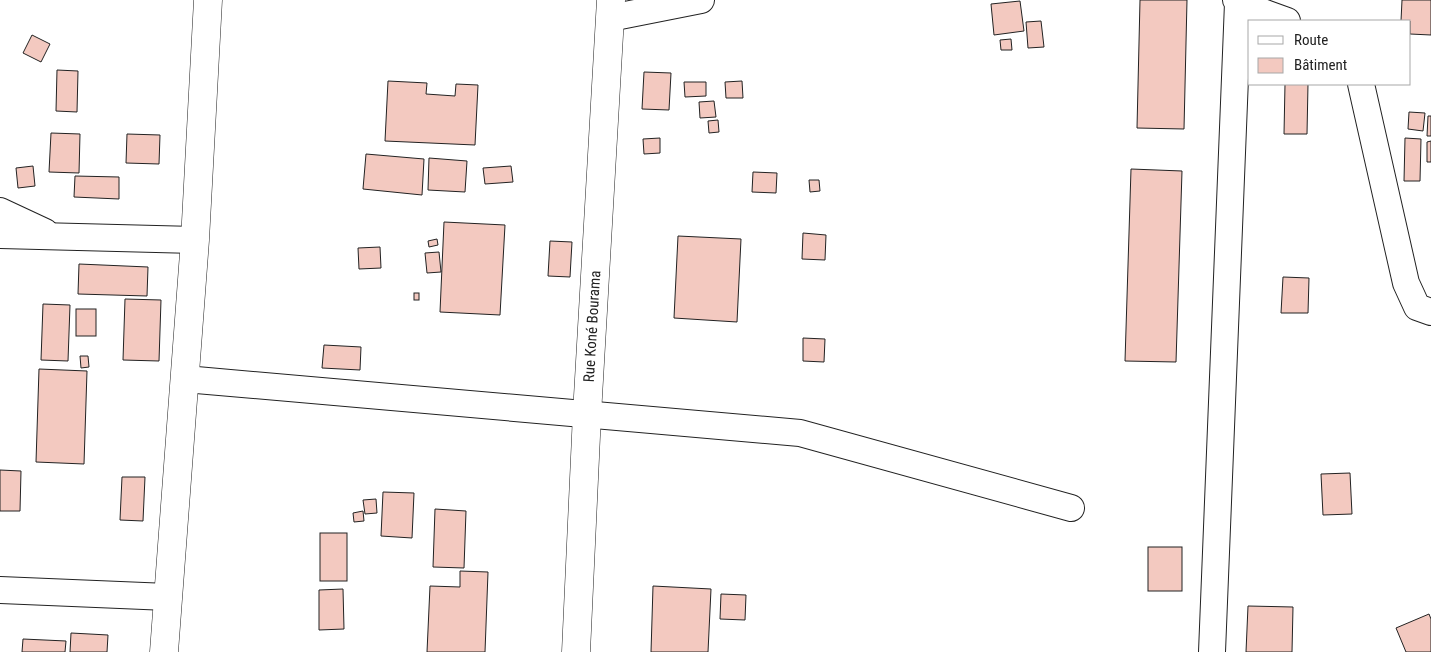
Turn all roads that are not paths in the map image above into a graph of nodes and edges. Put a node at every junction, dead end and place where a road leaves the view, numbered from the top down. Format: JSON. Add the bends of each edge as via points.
{"nodes":[{"id":1,"x":208,"y":0,"type":"edge"},
{"id":2,"x":701,"y":0,"type":"edge"},
{"id":3,"x":1238,"y":1,"type":"edge"},
{"id":4,"x":610,"y":9,"type":"edge"},
{"id":5,"x":1285,"y":20,"type":"edge"},
{"id":6,"x":1361,"y":85,"type":"edge"},
{"id":7,"x":0,"y":212,"type":"edge"},
{"id":8,"x":0,"y":235,"type":"edge"},
{"id":9,"x":53,"y":236,"type":"junction"},
{"id":10,"x":195,"y":240,"type":"junction"},
{"id":11,"x":1431,"y":312,"type":"edge"},
{"id":12,"x":185,"y":379,"type":"junction"},
{"id":13,"x":587,"y":414,"type":"junction"},
{"id":14,"x":1071,"y":508,"type":"dead end"},
{"id":15,"x":0,"y":590,"type":"edge"},
{"id":16,"x":168,"y":597,"type":"junction"},
{"id":17,"x":164,"y":652,"type":"edge"},
{"id":18,"x":576,"y":652,"type":"edge"},
{"id":19,"x":1212,"y":652,"type":"edge"}],
"edges":[{"from":1,"to":10,"type":"main road"},
{"from":2,"to":4,"type":"street"},
{"from":3,"to":5,"type":"street"},
{"from":3,"to":19,"type":"street"},
{"from":4,"to":13,"type":"main road","name":"Rue Koné Bourama"},
{"from":6,"to":11,"type":"street","via":[[1406,284],[1417,307]]},
{"from":7,"to":9,"type":"street"},
{"from":8,"to":9,"type":"street"},
{"from":9,"to":10,"type":"street"},
{"from":10,"to":12,"type":"main road"},
{"from":12,"to":13,"type":"street"},
{"from":12,"to":16,"type":"main road"},
{"from":13,"to":14,"type":"street","via":[[800,433]]},
{"from":13,"to":18,"type":"main road","name":"Rue Koné Bourama"},
{"from":15,"to":16,"type":"street"},
{"from":16,"to":17,"type":"main road"}]}
